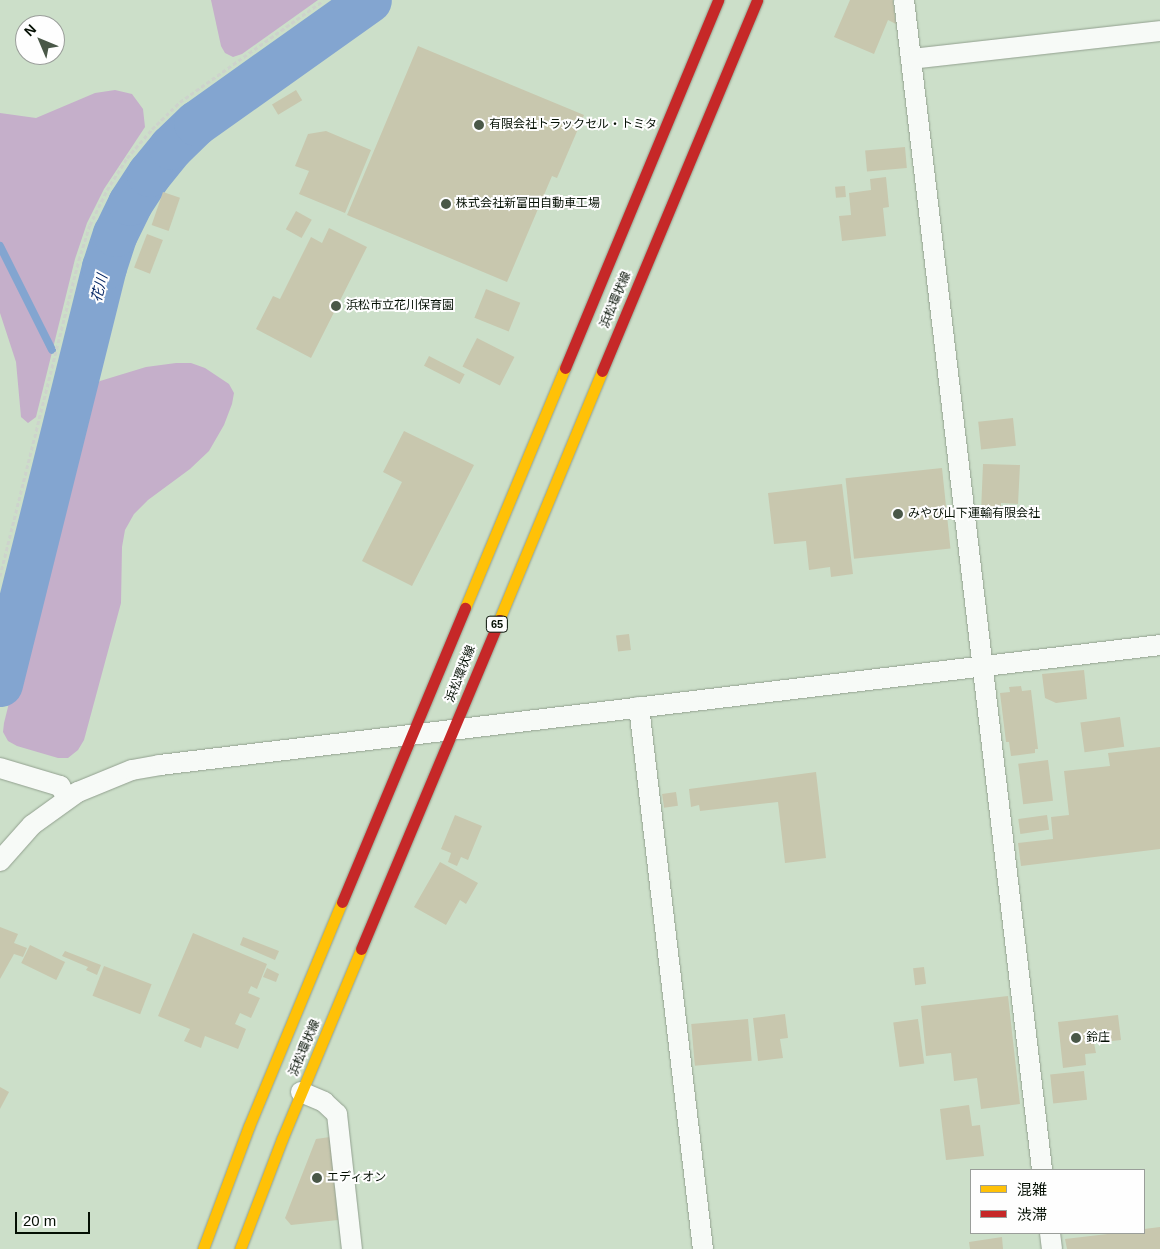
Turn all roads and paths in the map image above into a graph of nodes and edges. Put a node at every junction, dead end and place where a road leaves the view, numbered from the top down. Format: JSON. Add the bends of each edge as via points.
{"nodes":[{"id":1,"x":324,"y":0,"type":"edge"},
{"id":2,"x":718,"y":0,"type":"edge"},
{"id":3,"x":757,"y":0,"type":"edge"},
{"id":4,"x":904,"y":0,"type":"edge"},
{"id":5,"x":1160,"y":31,"type":"edge"},
{"id":6,"x":911,"y":59,"type":"junction"},
{"id":7,"x":0,"y":576,"type":"edge"},
{"id":8,"x":1160,"y":645,"type":"edge"},
{"id":9,"x":983,"y":666,"type":"junction"},
{"id":10,"x":639,"y":707,"type":"junction"},
{"id":11,"x":453,"y":729,"type":"junction"},
{"id":12,"x":413,"y":734,"type":"junction"},
{"id":13,"x":0,"y":768,"type":"edge"},
{"id":14,"x":67,"y":798,"type":"junction"},
{"id":15,"x":0,"y":861,"type":"edge"},
{"id":16,"x":302,"y":1092,"type":"junction"},
{"id":17,"x":1042,"y":1169,"type":"edge"},
{"id":18,"x":1050,"y":1234,"type":"edge"},
{"id":19,"x":203,"y":1249,"type":"edge"},
{"id":20,"x":240,"y":1249,"type":"edge"},
{"id":21,"x":352,"y":1249,"type":"edge"},
{"id":22,"x":703,"y":1249,"type":"edge"},
{"id":23,"x":1052,"y":1249,"type":"edge"}],
"edges":[{"from":1,"to":7,"type":"path","via":[[180,102],[127,158],[107,190],[90,225],[79,260]]},
{"from":2,"to":12,"type":"main road","name":"浜松環状線"},
{"from":3,"to":11,"type":"main road","name":"浜松環状線","number":"65"},
{"from":4,"to":6,"type":"street"},
{"from":5,"to":6,"type":"street"},
{"from":6,"to":9,"type":"street"},
{"from":8,"to":9,"type":"street"},
{"from":9,"to":10,"type":"street"},
{"from":9,"to":17,"type":"street"},
{"from":10,"to":11,"type":"street"},
{"from":10,"to":22,"type":"street"},
{"from":11,"to":12,"type":"street"},
{"from":11,"to":16,"type":"main road","name":"浜松環状線","number":"65"},
{"from":12,"to":14,"type":"street","via":[[160,765],[104,780]]},
{"from":12,"to":19,"type":"main road","name":"浜松環状線","via":[[249,1126]]},
{"from":13,"to":14,"type":"street","via":[[60,786]]},
{"from":14,"to":15,"type":"street","via":[[32,825]]},
{"from":16,"to":20,"type":"main road","name":"浜松環状線","number":"65"},
{"from":16,"to":21,"type":"street","via":[[324,1102],[337,1114]]},
{"from":18,"to":23,"type":"street"}]}
